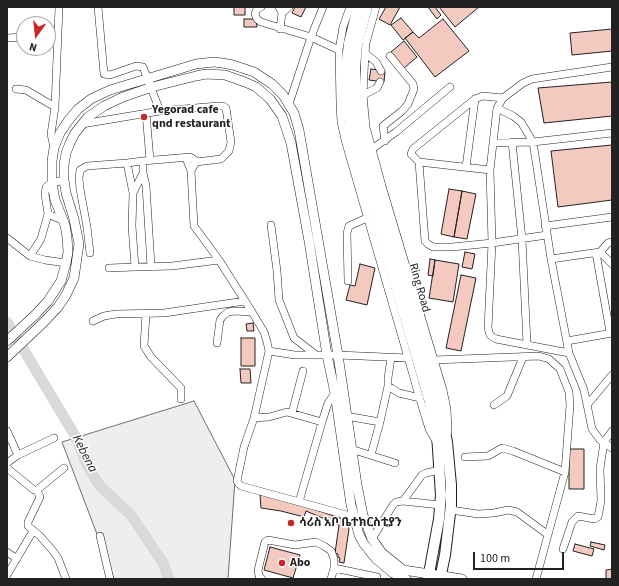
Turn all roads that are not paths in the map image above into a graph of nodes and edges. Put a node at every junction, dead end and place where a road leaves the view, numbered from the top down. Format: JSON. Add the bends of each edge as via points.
{"nodes":[{"id":1,"x":59,"y":7,"type":"edge"},
{"id":2,"x":98,"y":7,"type":"edge"},
{"id":3,"x":260,"y":7,"type":"edge"},
{"id":4,"x":289,"y":7,"type":"edge"},
{"id":5,"x":323,"y":7,"type":"edge"},
{"id":6,"x":350,"y":7,"type":"edge"},
{"id":7,"x":358,"y":7,"type":"edge"},
{"id":8,"x":367,"y":7,"type":"edge"},
{"id":9,"x":376,"y":7,"type":"edge"},
{"id":10,"x":280,"y":10,"type":"edge"},
{"id":11,"x":280,"y":28,"type":"junction"},
{"id":12,"x":58,"y":36,"type":"joint"},
{"id":13,"x":311,"y":37,"type":"junction"},
{"id":14,"x":339,"y":50,"type":"junction"},
{"id":15,"x":365,"y":53,"type":"junction"},
{"id":16,"x":390,"y":56,"type":"dead end"},
{"id":17,"x":612,"y":67,"type":"edge"},
{"id":18,"x":381,"y":71,"type":"dead end"},
{"id":19,"x":148,"y":78,"type":"junction"},
{"id":20,"x":380,"y":82,"type":"dead end"},
{"id":21,"x":450,"y":87,"type":"dead end"},
{"id":22,"x":152,"y":88,"type":"junction"},
{"id":23,"x":16,"y":89,"type":"dead end"},
{"id":24,"x":363,"y":95,"type":"junction"},
{"id":25,"x":503,"y":98,"type":"junction"},
{"id":26,"x":475,"y":99,"type":"junction"},
{"id":27,"x":289,"y":104,"type":"junction"},
{"id":28,"x":55,"y":107,"type":"junction"},
{"id":29,"x":497,"y":108,"type":"junction"},
{"id":30,"x":160,"y":111,"type":"junction"},
{"id":31,"x":146,"y":113,"type":"junction"},
{"id":32,"x":82,"y":124,"type":"junction"},
{"id":33,"x":612,"y":133,"type":"edge"},
{"id":34,"x":384,"y":141,"type":"junction"},
{"id":35,"x":512,"y":142,"type":"junction"},
{"id":36,"x":532,"y":142,"type":"junction"},
{"id":37,"x":493,"y":143,"type":"junction"},
{"id":38,"x":54,"y":148,"type":"junction"},
{"id":39,"x":372,"y":149,"type":"junction"},
{"id":40,"x":186,"y":158,"type":"junction"},
{"id":41,"x":147,"y":161,"type":"junction"},
{"id":42,"x":196,"y":162,"type":"junction"},
{"id":43,"x":419,"y":162,"type":"junction"},
{"id":44,"x":127,"y":163,"type":"junction"},
{"id":45,"x":466,"y":167,"type":"junction"},
{"id":46,"x":490,"y":170,"type":"junction"},
{"id":47,"x":191,"y":171,"type":"junction"},
{"id":48,"x":143,"y":173,"type":"junction"},
{"id":49,"x":64,"y":180,"type":"junction"},
{"id":50,"x":52,"y":183,"type":"junction"},
{"id":51,"x":133,"y":194,"type":"junction"},
{"id":52,"x":48,"y":214,"type":"junction"},
{"id":53,"x":612,"y":217,"type":"edge"},
{"id":54,"x":367,"y":218,"type":"junction"},
{"id":55,"x":62,"y":220,"type":"junction"},
{"id":56,"x":270,"y":225,"type":"dead end"},
{"id":57,"x":545,"y":226,"type":"junction"},
{"id":58,"x":547,"y":236,"type":"junction"},
{"id":59,"x":7,"y":238,"type":"edge"},
{"id":60,"x":522,"y":239,"type":"junction"},
{"id":61,"x":612,"y":242,"type":"edge"},
{"id":62,"x":492,"y":244,"type":"junction"},
{"id":63,"x":90,"y":252,"type":"dead end"},
{"id":64,"x":598,"y":253,"type":"junction"},
{"id":65,"x":30,"y":256,"type":"junction"},
{"id":66,"x":551,"y":259,"type":"junction"},
{"id":67,"x":219,"y":260,"type":"junction"},
{"id":68,"x":66,"y":263,"type":"junction"},
{"id":69,"x":612,"y":264,"type":"edge"},
{"id":70,"x":151,"y":266,"type":"junction"},
{"id":71,"x":135,"y":267,"type":"junction"},
{"id":72,"x":109,"y":268,"type":"dead end"},
{"id":73,"x":348,"y":281,"type":"dead end"},
{"id":74,"x":245,"y":301,"type":"junction"},
{"id":75,"x":252,"y":312,"type":"junction"},
{"id":76,"x":146,"y":314,"type":"junction"},
{"id":77,"x":93,"y":321,"type":"dead end"},
{"id":78,"x":611,"y":332,"type":"edge"},
{"id":79,"x":7,"y":341,"type":"edge"},
{"id":80,"x":567,"y":341,"type":"junction"},
{"id":81,"x":217,"y":343,"type":"dead end"},
{"id":82,"x":527,"y":344,"type":"junction"},
{"id":83,"x":269,"y":351,"type":"junction"},
{"id":84,"x":568,"y":353,"type":"junction"},
{"id":85,"x":316,"y":355,"type":"junction"},
{"id":86,"x":326,"y":355,"type":"junction"},
{"id":87,"x":338,"y":355,"type":"junction"},
{"id":88,"x":7,"y":357,"type":"edge"},
{"id":89,"x":523,"y":357,"type":"junction"},
{"id":90,"x":391,"y":358,"type":"junction"},
{"id":91,"x":408,"y":358,"type":"junction"},
{"id":92,"x":434,"y":360,"type":"junction"},
{"id":93,"x":303,"y":371,"type":"dead end"},
{"id":94,"x":612,"y":375,"type":"edge"},
{"id":95,"x":388,"y":386,"type":"junction"},
{"id":96,"x":334,"y":393,"type":"junction"},
{"id":97,"x":420,"y":398,"type":"junction"},
{"id":98,"x":181,"y":399,"type":"dead end"},
{"id":99,"x":494,"y":405,"type":"dead end"},
{"id":100,"x":588,"y":405,"type":"junction"},
{"id":101,"x":292,"y":413,"type":"junction"},
{"id":102,"x":346,"y":416,"type":"junction"},
{"id":103,"x":254,"y":418,"type":"junction"},
{"id":104,"x":322,"y":422,"type":"junction"},
{"id":105,"x":380,"y":422,"type":"junction"},
{"id":106,"x":7,"y":431,"type":"edge"},
{"id":107,"x":612,"y":431,"type":"edge"},
{"id":108,"x":54,"y":438,"type":"dead end"},
{"id":109,"x":604,"y":442,"type":"junction"},
{"id":110,"x":442,"y":443,"type":"junction"},
{"id":111,"x":612,"y":448,"type":"edge"},
{"id":112,"x":351,"y":449,"type":"junction"},
{"id":113,"x":18,"y":455,"type":"junction"},
{"id":114,"x":371,"y":455,"type":"junction"},
{"id":115,"x":465,"y":457,"type":"dead end"},
{"id":116,"x":7,"y":462,"type":"edge"},
{"id":117,"x":394,"y":463,"type":"dead end"},
{"id":118,"x":7,"y":468,"type":"edge"},
{"id":119,"x":64,"y":468,"type":"dead end"},
{"id":120,"x":440,"y":470,"type":"junction"},
{"id":121,"x":565,"y":472,"type":"junction"},
{"id":122,"x":37,"y":490,"type":"junction"},
{"id":123,"x":403,"y":501,"type":"junction"},
{"id":124,"x":299,"y":502,"type":"junction"},
{"id":125,"x":440,"y":505,"type":"junction"},
{"id":126,"x":450,"y":510,"type":"junction"},
{"id":127,"x":354,"y":517,"type":"junction"},
{"id":128,"x":33,"y":531,"type":"junction"},
{"id":129,"x":547,"y":534,"type":"junction"},
{"id":130,"x":100,"y":536,"type":"dead end"},
{"id":131,"x":372,"y":539,"type":"junction"},
{"id":132,"x":562,"y":549,"type":"dead end"},
{"id":133,"x":7,"y":552,"type":"edge"},
{"id":134,"x":17,"y":559,"type":"junction"},
{"id":135,"x":334,"y":568,"type":"junction"},
{"id":136,"x":394,"y":573,"type":"junction"},
{"id":137,"x":7,"y":575,"type":"edge"},
{"id":138,"x":429,"y":577,"type":"edge"},
{"id":139,"x":441,"y":577,"type":"edge"},
{"id":140,"x":376,"y":578,"type":"edge"},
{"id":141,"x":66,"y":579,"type":"edge"},
{"id":142,"x":110,"y":579,"type":"edge"},
{"id":143,"x":262,"y":579,"type":"edge"},
{"id":144,"x":331,"y":579,"type":"edge"},
{"id":145,"x":406,"y":579,"type":"edge"},
{"id":146,"x":462,"y":579,"type":"edge"},
{"id":147,"x":536,"y":579,"type":"edge"}],
"edges":[{"from":1,"to":12,"type":"street"},
{"from":2,"to":19,"type":"street","via":[[104,74],[139,66],[143,67]]},
{"from":3,"to":11,"type":"street","via":[[255,14],[257,19]]},
{"from":4,"to":10,"type":"street"},
{"from":5,"to":13,"type":"street"},
{"from":6,"to":14,"type":"street"},
{"from":7,"to":110,"type":"highway","name":"Ring Road","via":[[347,62],[346,88],[350,130],[437,434]]},
{"from":8,"to":110,"type":"highway","name":"Ring Road","via":[[357,44],[355,69],[355,97],[360,129],[438,398]]},
{"from":9,"to":15,"type":"street"},
{"from":10,"to":11,"type":"street"},
{"from":11,"to":13,"type":"street"},
{"from":12,"to":28,"type":"street"},
{"from":13,"to":14,"type":"street"},
{"from":13,"to":27,"type":"street"},
{"from":14,"to":54,"type":"street","via":[[341,122]]},
{"from":15,"to":18,"type":"street","via":[[376,62]]},
{"from":15,"to":24,"type":"street"},
{"from":16,"to":34,"type":"street","via":[[414,89],[405,108],[383,126]]},
{"from":17,"to":25,"type":"street","via":[[532,79]]},
{"from":19,"to":22,"type":"street"},
{"from":19,"to":27,"type":"main road","via":[[196,64],[214,62],[233,65],[263,77]]},
{"from":19,"to":38,"type":"main road","via":[[91,99],[68,120]]},
{"from":20,"to":24,"type":"street","via":[[378,88]]},
{"from":21,"to":34,"type":"street"},
{"from":22,"to":30,"type":"street"},
{"from":22,"to":32,"type":"main road","via":[[107,104],[95,111]]},
{"from":22,"to":86,"type":"main road","via":[[201,75],[225,75],[256,87],[282,116],[291,144],[309,241]]},
{"from":23,"to":28,"type":"street","via":[[26,90]]},
{"from":24,"to":39,"type":"street","via":[[366,127]]},
{"from":25,"to":26,"type":"street","via":[[483,96]]},
{"from":25,"to":29,"type":"street"},
{"from":26,"to":43,"type":"street","via":[[413,149],[411,154]]},
{"from":26,"to":45,"type":"street"},
{"from":27,"to":87,"type":"main road","via":[[299,130]]},
{"from":28,"to":38,"type":"street","via":[[51,134]]},
{"from":29,"to":36,"type":"street","via":[[521,122]]},
{"from":29,"to":37,"type":"street"},
{"from":30,"to":31,"type":"street"},
{"from":30,"to":42,"type":"street","via":[[218,106],[226,108],[231,142],[229,151],[221,159]]},
{"from":31,"to":32,"type":"street"},
{"from":31,"to":41,"type":"street"},
{"from":32,"to":49,"type":"main road","via":[[66,153]]},
{"from":33,"to":36,"type":"street"},
{"from":34,"to":39,"type":"street"},
{"from":35,"to":36,"type":"street"},
{"from":35,"to":37,"type":"street"},
{"from":35,"to":60,"type":"street"},
{"from":36,"to":57,"type":"street"},
{"from":37,"to":46,"type":"street"},
{"from":38,"to":50,"type":"main road"},
{"from":39,"to":92,"type":"street"},
{"from":40,"to":41,"type":"street"},
{"from":40,"to":42,"type":"street","via":[[193,158]]},
{"from":40,"to":47,"type":"street"},
{"from":41,"to":44,"type":"street"},
{"from":41,"to":48,"type":"street"},
{"from":42,"to":47,"type":"street"},
{"from":43,"to":45,"type":"street"},
{"from":43,"to":62,"type":"street","via":[[425,241],[433,246],[452,247]]},
{"from":44,"to":51,"type":"street"},
{"from":44,"to":63,"type":"street","via":[[87,166],[80,170],[80,189]]},
{"from":45,"to":46,"type":"street"},
{"from":46,"to":62,"type":"street"},
{"from":47,"to":67,"type":"street","via":[[194,226]]},
{"from":48,"to":51,"type":"street"},
{"from":48,"to":70,"type":"street"},
{"from":49,"to":50,"type":"street"},
{"from":49,"to":88,"type":"main road","via":[[78,236],[79,255],[74,278],[58,307]]},
{"from":50,"to":52,"type":"street","via":[[45,190]]},
{"from":50,"to":55,"type":"main road"},
{"from":51,"to":71,"type":"street"},
{"from":52,"to":55,"type":"street"},
{"from":52,"to":65,"type":"street","via":[[41,239]]},
{"from":53,"to":57,"type":"street"},
{"from":54,"to":73,"type":"street","via":[[349,226],[347,232]]},
{"from":54,"to":91,"type":"street"},
{"from":55,"to":68,"type":"main road","via":[[67,237]]},
{"from":56,"to":85,"type":"street","via":[[279,300],[294,338]]},
{"from":57,"to":58,"type":"street"},
{"from":58,"to":60,"type":"street"},
{"from":58,"to":66,"type":"street"},
{"from":59,"to":65,"type":"street"},
{"from":60,"to":62,"type":"street"},
{"from":60,"to":82,"type":"street"},
{"from":61,"to":64,"type":"street","via":[[608,242]]},
{"from":62,"to":82,"type":"street","via":[[488,328],[490,335]]},
{"from":64,"to":66,"type":"street"},
{"from":64,"to":69,"type":"street"},
{"from":64,"to":78,"type":"street"},
{"from":65,"to":68,"type":"street"},
{"from":66,"to":80,"type":"street"},
{"from":67,"to":70,"type":"street"},
{"from":67,"to":74,"type":"street"},
{"from":68,"to":79,"type":"main road","via":[[55,291],[35,315]]},
{"from":70,"to":71,"type":"street"},
{"from":71,"to":72,"type":"street"},
{"from":74,"to":75,"type":"street"},
{"from":74,"to":76,"type":"street"},
{"from":75,"to":81,"type":"street","via":[[235,311],[223,316],[220,320]]},
{"from":75,"to":83,"type":"street","via":[[264,332]]},
{"from":76,"to":77,"type":"street","via":[[116,314]]},
{"from":76,"to":98,"type":"street","via":[[144,346],[151,357],[181,388]]},
{"from":78,"to":80,"type":"street"},
{"from":80,"to":84,"type":"street"},
{"from":82,"to":84,"type":"street"},
{"from":83,"to":85,"type":"street","via":[[280,354]]},
{"from":83,"to":103,"type":"street"},
{"from":84,"to":100,"type":"street"},
{"from":85,"to":86,"type":"street"},
{"from":86,"to":87,"type":"street"},
{"from":86,"to":96,"type":"main road"},
{"from":87,"to":90,"type":"street"},
{"from":87,"to":102,"type":"main road"},
{"from":89,"to":92,"type":"street"},
{"from":89,"to":99,"type":"street","via":[[507,396]]},
{"from":89,"to":121,"type":"street","via":[[539,356],[549,359],[558,366],[565,380],[570,405]]},
{"from":90,"to":91,"type":"street"},
{"from":90,"to":95,"type":"street"},
{"from":91,"to":97,"type":"street"},
{"from":92,"to":110,"type":"street","via":[[447,409],[448,425]]},
{"from":93,"to":101,"type":"street"},
{"from":94,"to":100,"type":"street"},
{"from":95,"to":97,"type":"street","via":[[399,393]]},
{"from":95,"to":105,"type":"street"},
{"from":96,"to":104,"type":"street"},
{"from":96,"to":127,"type":"main road"},
{"from":97,"to":110,"type":"street","via":[[429,429]]},
{"from":100,"to":109,"type":"street","via":[[592,429]]},
{"from":101,"to":103,"type":"street"},
{"from":101,"to":104,"type":"street"},
{"from":102,"to":105,"type":"street"},
{"from":102,"to":112,"type":"main road"},
{"from":103,"to":124,"type":"street","via":[[244,447],[238,483]]},
{"from":104,"to":124,"type":"street"},
{"from":105,"to":114,"type":"street"},
{"from":106,"to":113,"type":"street"},
{"from":107,"to":109,"type":"street"},
{"from":108,"to":113,"type":"street"},
{"from":109,"to":111,"type":"street"},
{"from":109,"to":132,"type":"street","via":[[598,517],[578,516],[572,522]]},
{"from":110,"to":120,"type":"highway","name":"Ring Road"},
{"from":110,"to":126,"type":"highway","name":"Ring Road","via":[[451,485]]},
{"from":112,"to":114,"type":"street"},
{"from":112,"to":131,"type":"main road","via":[[363,515]]},
{"from":113,"to":116,"type":"street"},
{"from":114,"to":117,"type":"street"},
{"from":115,"to":121,"type":"street","via":[[491,455],[502,448]]},
{"from":118,"to":122,"type":"street","via":[[30,488]]},
{"from":119,"to":122,"type":"street"},
{"from":120,"to":123,"type":"street","via":[[422,475]]},
{"from":120,"to":125,"type":"highway","name":"Ring Road"},
{"from":121,"to":129,"type":"street"},
{"from":122,"to":128,"type":"street","via":[[40,497],[28,524]]},
{"from":123,"to":125,"type":"street"},
{"from":123,"to":131,"type":"street","via":[[393,505]]},
{"from":124,"to":127,"type":"street"},
{"from":125,"to":138,"type":"highway","name":"Ring Road"},
{"from":126,"to":129,"type":"street","via":[[478,514],[508,510],[518,512]]},
{"from":126,"to":139,"type":"highway","name":"Ring Road","via":[[446,555]]},
{"from":127,"to":136,"type":"main road","via":[[364,544],[376,559]]},
{"from":128,"to":134,"type":"street"},
{"from":128,"to":141,"type":"street","via":[[54,551]]},
{"from":129,"to":147,"type":"street"},
{"from":130,"to":142,"type":"street"},
{"from":131,"to":138,"type":"main road","via":[[382,553],[402,569]]},
{"from":133,"to":134,"type":"street"},
{"from":134,"to":137,"type":"street"},
{"from":135,"to":140,"type":"street"},
{"from":135,"to":143,"type":"street","via":[[331,552],[316,542],[295,545],[268,540],[265,542],[258,566],[258,576]]},
{"from":135,"to":144,"type":"street"},
{"from":136,"to":140,"type":"street"},
{"from":136,"to":145,"type":"main road"},
{"from":138,"to":139,"type":"main road"},
{"from":139,"to":146,"type":"main road"}]}
